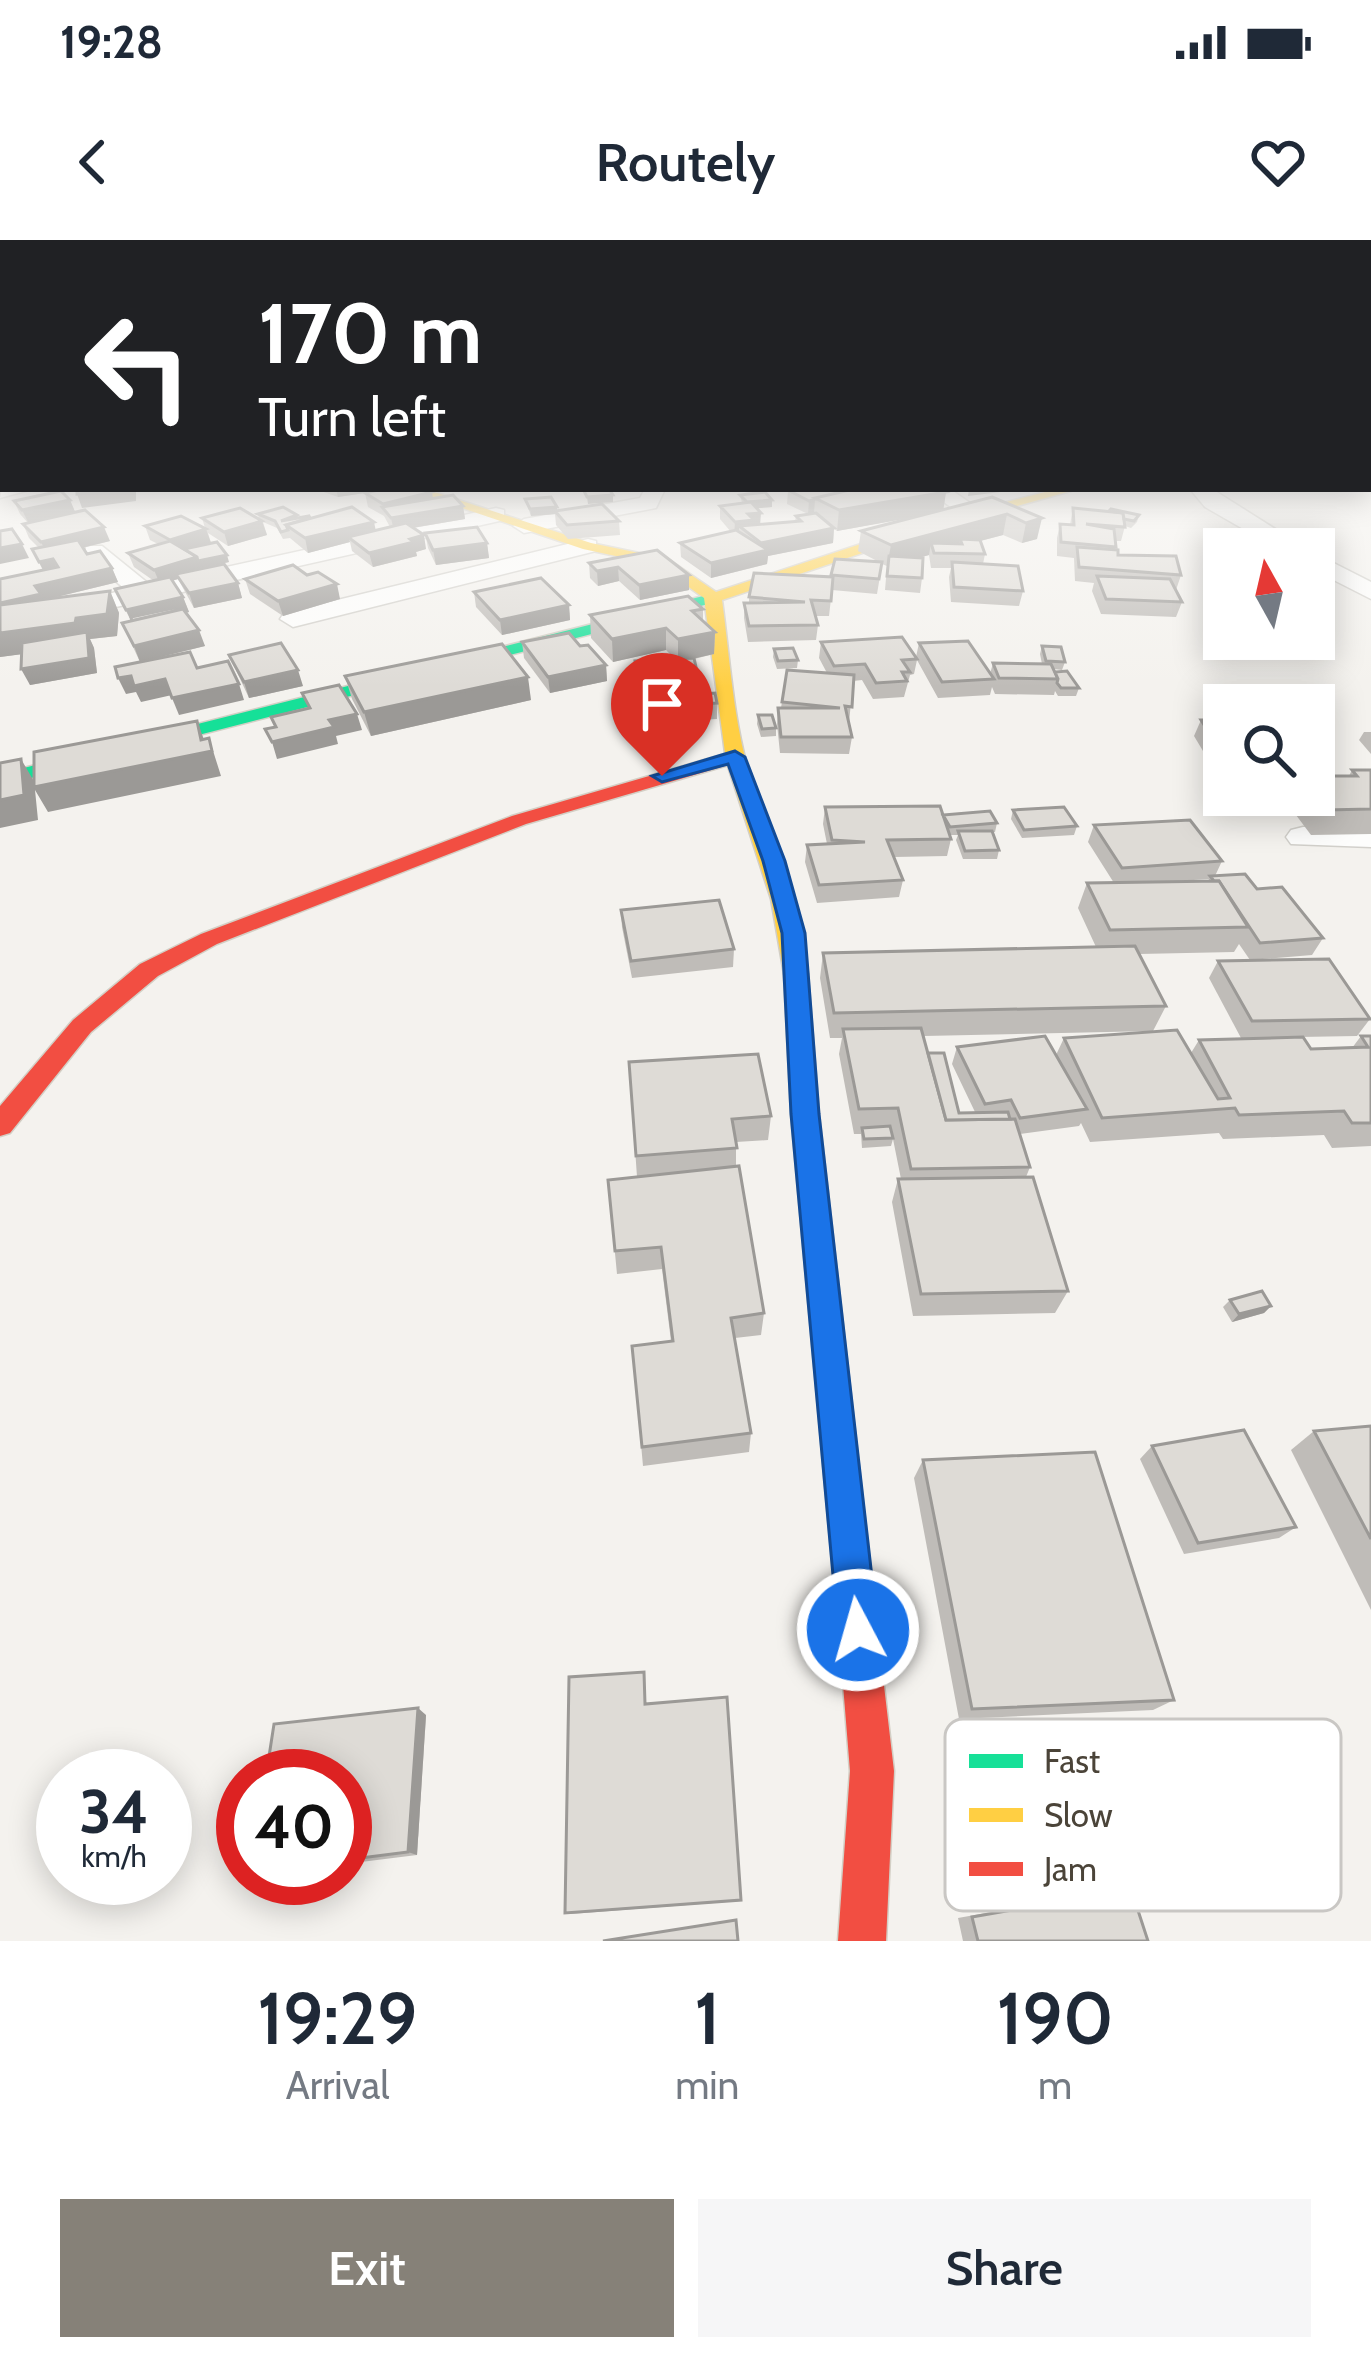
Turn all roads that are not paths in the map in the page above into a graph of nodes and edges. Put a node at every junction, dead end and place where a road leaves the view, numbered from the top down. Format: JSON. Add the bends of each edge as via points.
{"nodes":[{"id":1,"x":438,"y":528,"type":"edge"},
{"id":2,"x":532,"y":528,"type":"edge"},
{"id":3,"x":930,"y":528,"type":"edge"},
{"id":4,"x":588,"y":546,"type":"junction"},
{"id":5,"x":94,"y":551,"type":"edge"},
{"id":6,"x":1335,"y":572,"type":"edge"},
{"id":7,"x":1371,"y":592,"type":"edge"},
{"id":8,"x":147,"y":595,"type":"junction"},
{"id":9,"x":714,"y":598,"type":"junction"},
{"id":10,"x":293,"y":619,"type":"edge"},
{"id":11,"x":0,"y":625,"type":"edge"},
{"id":12,"x":735,"y":757,"type":"junction"},
{"id":13,"x":0,"y":780,"type":"edge"},
{"id":14,"x":1303,"y":837,"type":"dead end"},
{"id":15,"x":1371,"y":837,"type":"edge"},
{"id":16,"x":0,"y":1125,"type":"edge"},
{"id":17,"x":862,"y":1941,"type":"edge"}],
"edges":[{"from":1,"to":8,"type":"street"},
{"from":2,"to":4,"type":"street"},
{"from":3,"to":9,"type":"street"},
{"from":4,"to":9,"type":"street","via":[[663,562]]},
{"from":4,"to":10,"type":"street"},
{"from":5,"to":8,"type":"street"},
{"from":6,"to":7,"type":"street"},
{"from":8,"to":11,"type":"street"},
{"from":9,"to":12,"type":"street"},
{"from":9,"to":13,"type":"street"},
{"from":12,"to":16,"type":"street","via":[[519,820],[209,939],[149,970],[82,1026]]},
{"from":12,"to":17,"type":"street","via":[[794,933],[872,1771]]},
{"from":14,"to":15,"type":"street"}]}
